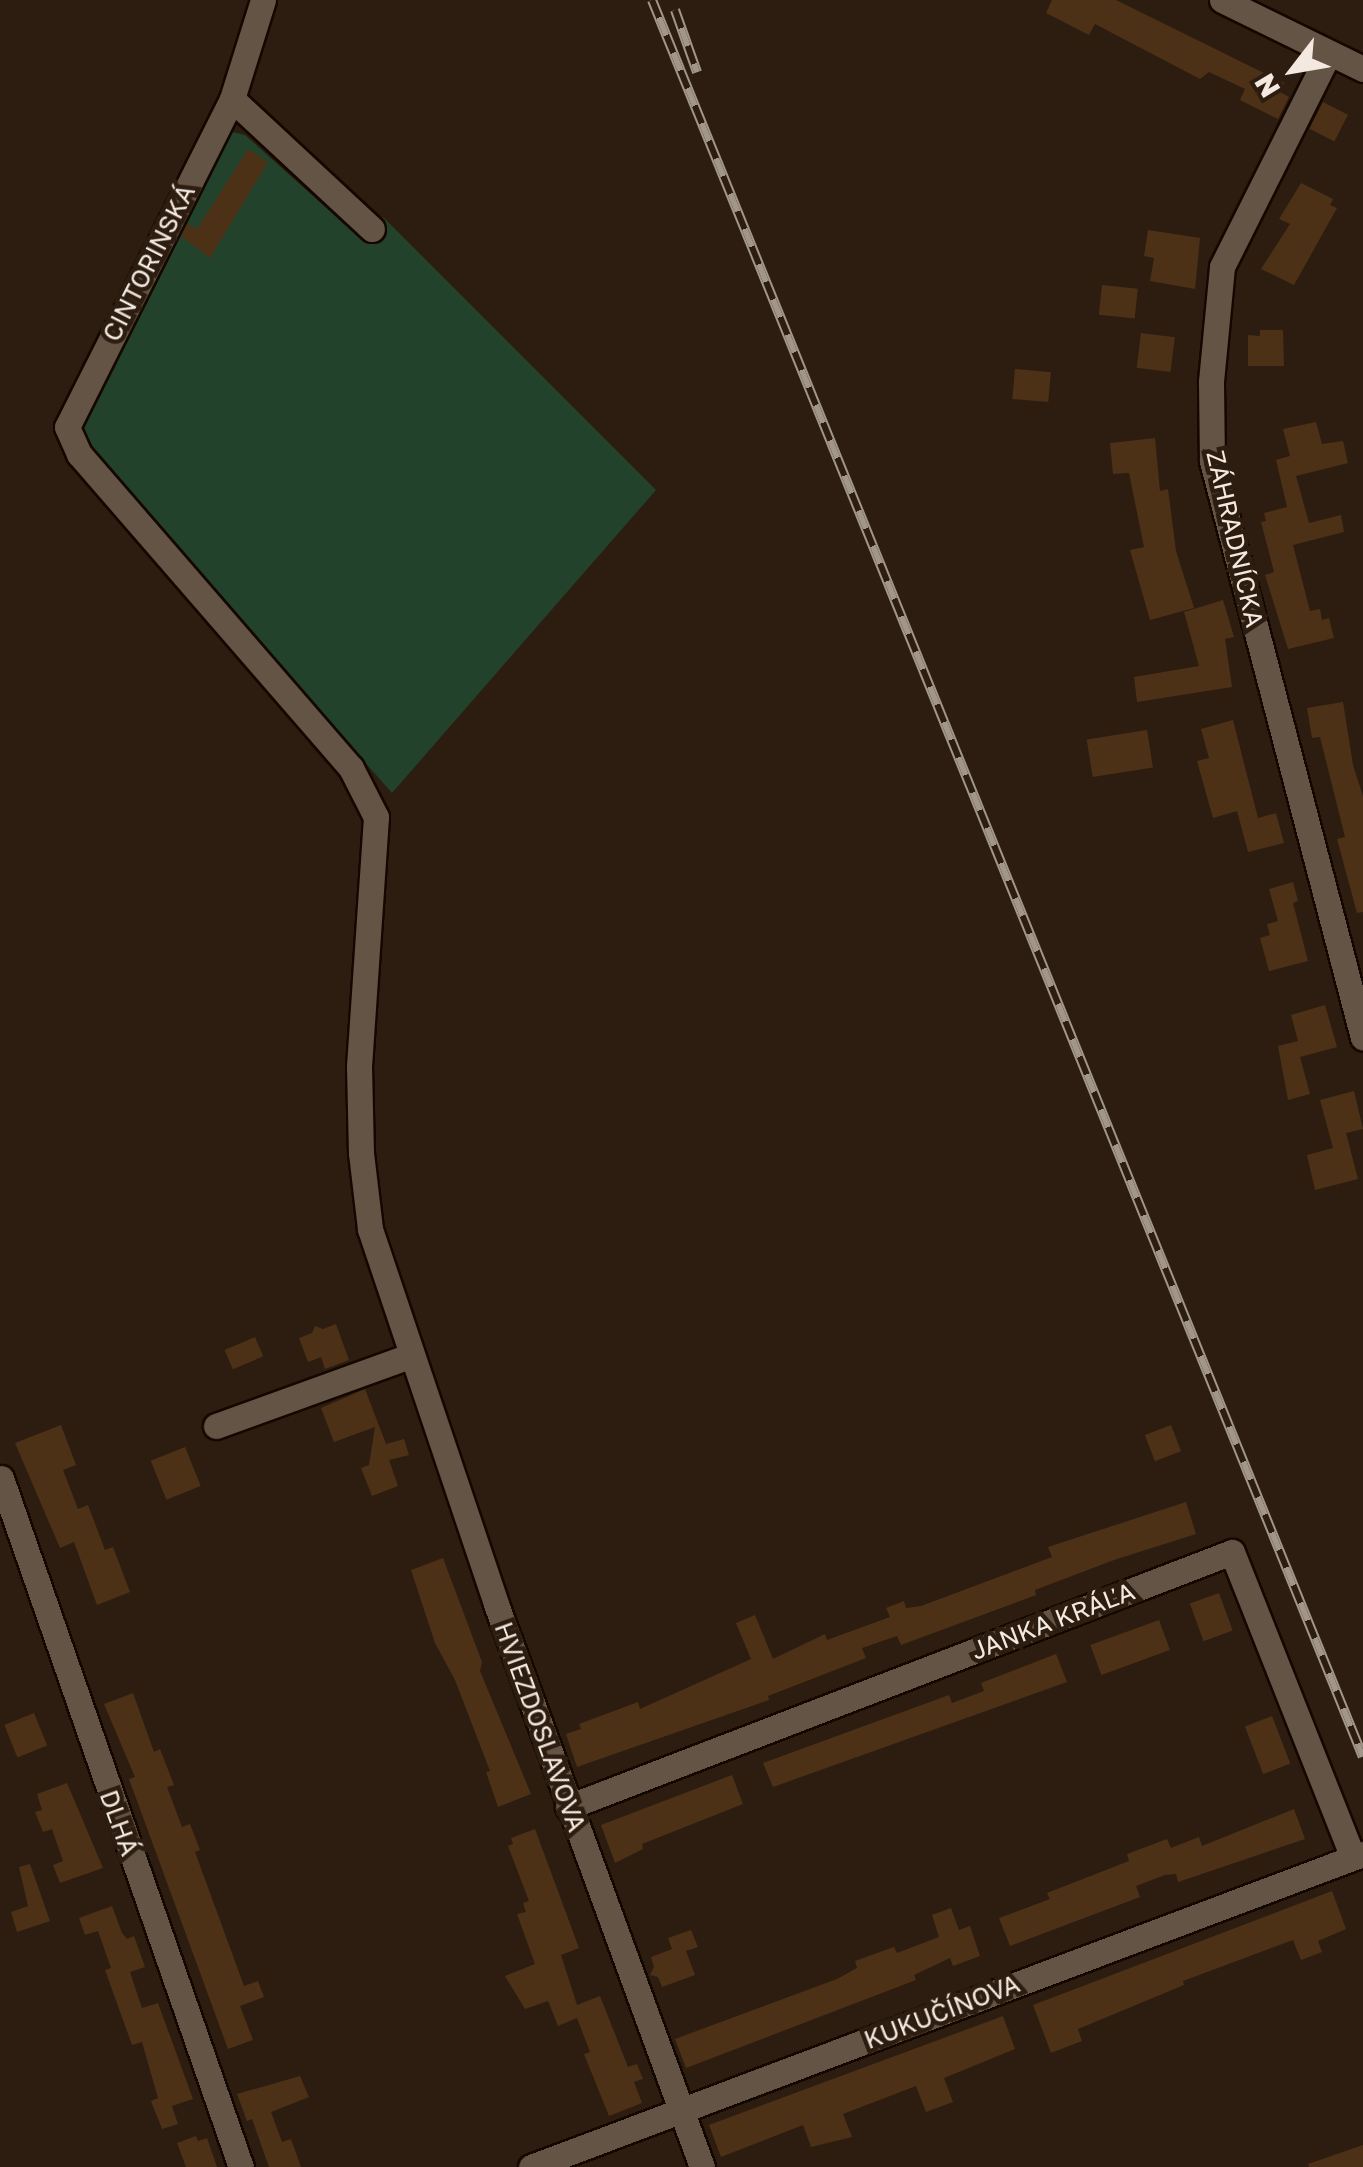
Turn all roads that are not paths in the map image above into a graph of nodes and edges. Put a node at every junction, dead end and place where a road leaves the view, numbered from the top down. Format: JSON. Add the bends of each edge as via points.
{"nodes":[{"id":1,"x":262,"y":0,"type":"edge"},
{"id":2,"x":1222,"y":0,"type":"edge"},
{"id":3,"x":1329,"y":54,"type":"junction"},
{"id":4,"x":1363,"y":69,"type":"edge"},
{"id":5,"x":232,"y":99,"type":"junction"},
{"id":6,"x":372,"y":229,"type":"dead end"},
{"id":7,"x":67,"y":428,"type":"joint"},
{"id":8,"x":1363,"y":1038,"type":"edge"},
{"id":9,"x":412,"y":1355,"type":"junction"},
{"id":10,"x":216,"y":1426,"type":"dead end"},
{"id":11,"x":0,"y":1478,"type":"edge"},
{"id":12,"x":568,"y":1807,"type":"junction"},
{"id":13,"x":1358,"y":1855,"type":"edge"},
{"id":14,"x":681,"y":2110,"type":"junction"},
{"id":15,"x":240,"y":2167,"type":"edge"},
{"id":16,"x":531,"y":2167,"type":"edge"},
{"id":17,"x":702,"y":2167,"type":"edge"}],
"edges":[{"from":1,"to":5,"type":"street","name":"CINTORINSKÁ"},
{"from":2,"to":3,"type":"street"},
{"from":3,"to":4,"type":"street"},
{"from":3,"to":8,"type":"street","name":"ZÁHRADNÍCKA","via":[[1222,267],[1210,382],[1212,462]]},
{"from":5,"to":6,"type":"street"},
{"from":5,"to":7,"type":"street","name":"CINTORINSKÁ"},
{"from":7,"to":9,"type":"street","name":"HVIEZDOSLAVOVA","via":[[79,454],[352,768],[376,818],[360,1136],[370,1229]]},
{"from":9,"to":10,"type":"street"},
{"from":9,"to":12,"type":"street","name":"HVIEZDOSLAVOVA"},
{"from":11,"to":15,"type":"street","name":"DLHÁ"},
{"from":12,"to":13,"type":"street","name":"JANKA KRÁĽA","via":[[1232,1552]]},
{"from":12,"to":14,"type":"street","name":"HVIEZDOSLAVOVA"},
{"from":13,"to":14,"type":"street","name":"KUKUČÍNOVA"},
{"from":14,"to":16,"type":"street","name":"KUKUČÍNOVA"},
{"from":14,"to":17,"type":"street","name":"HVIEZDOSLAVOVA"}]}
